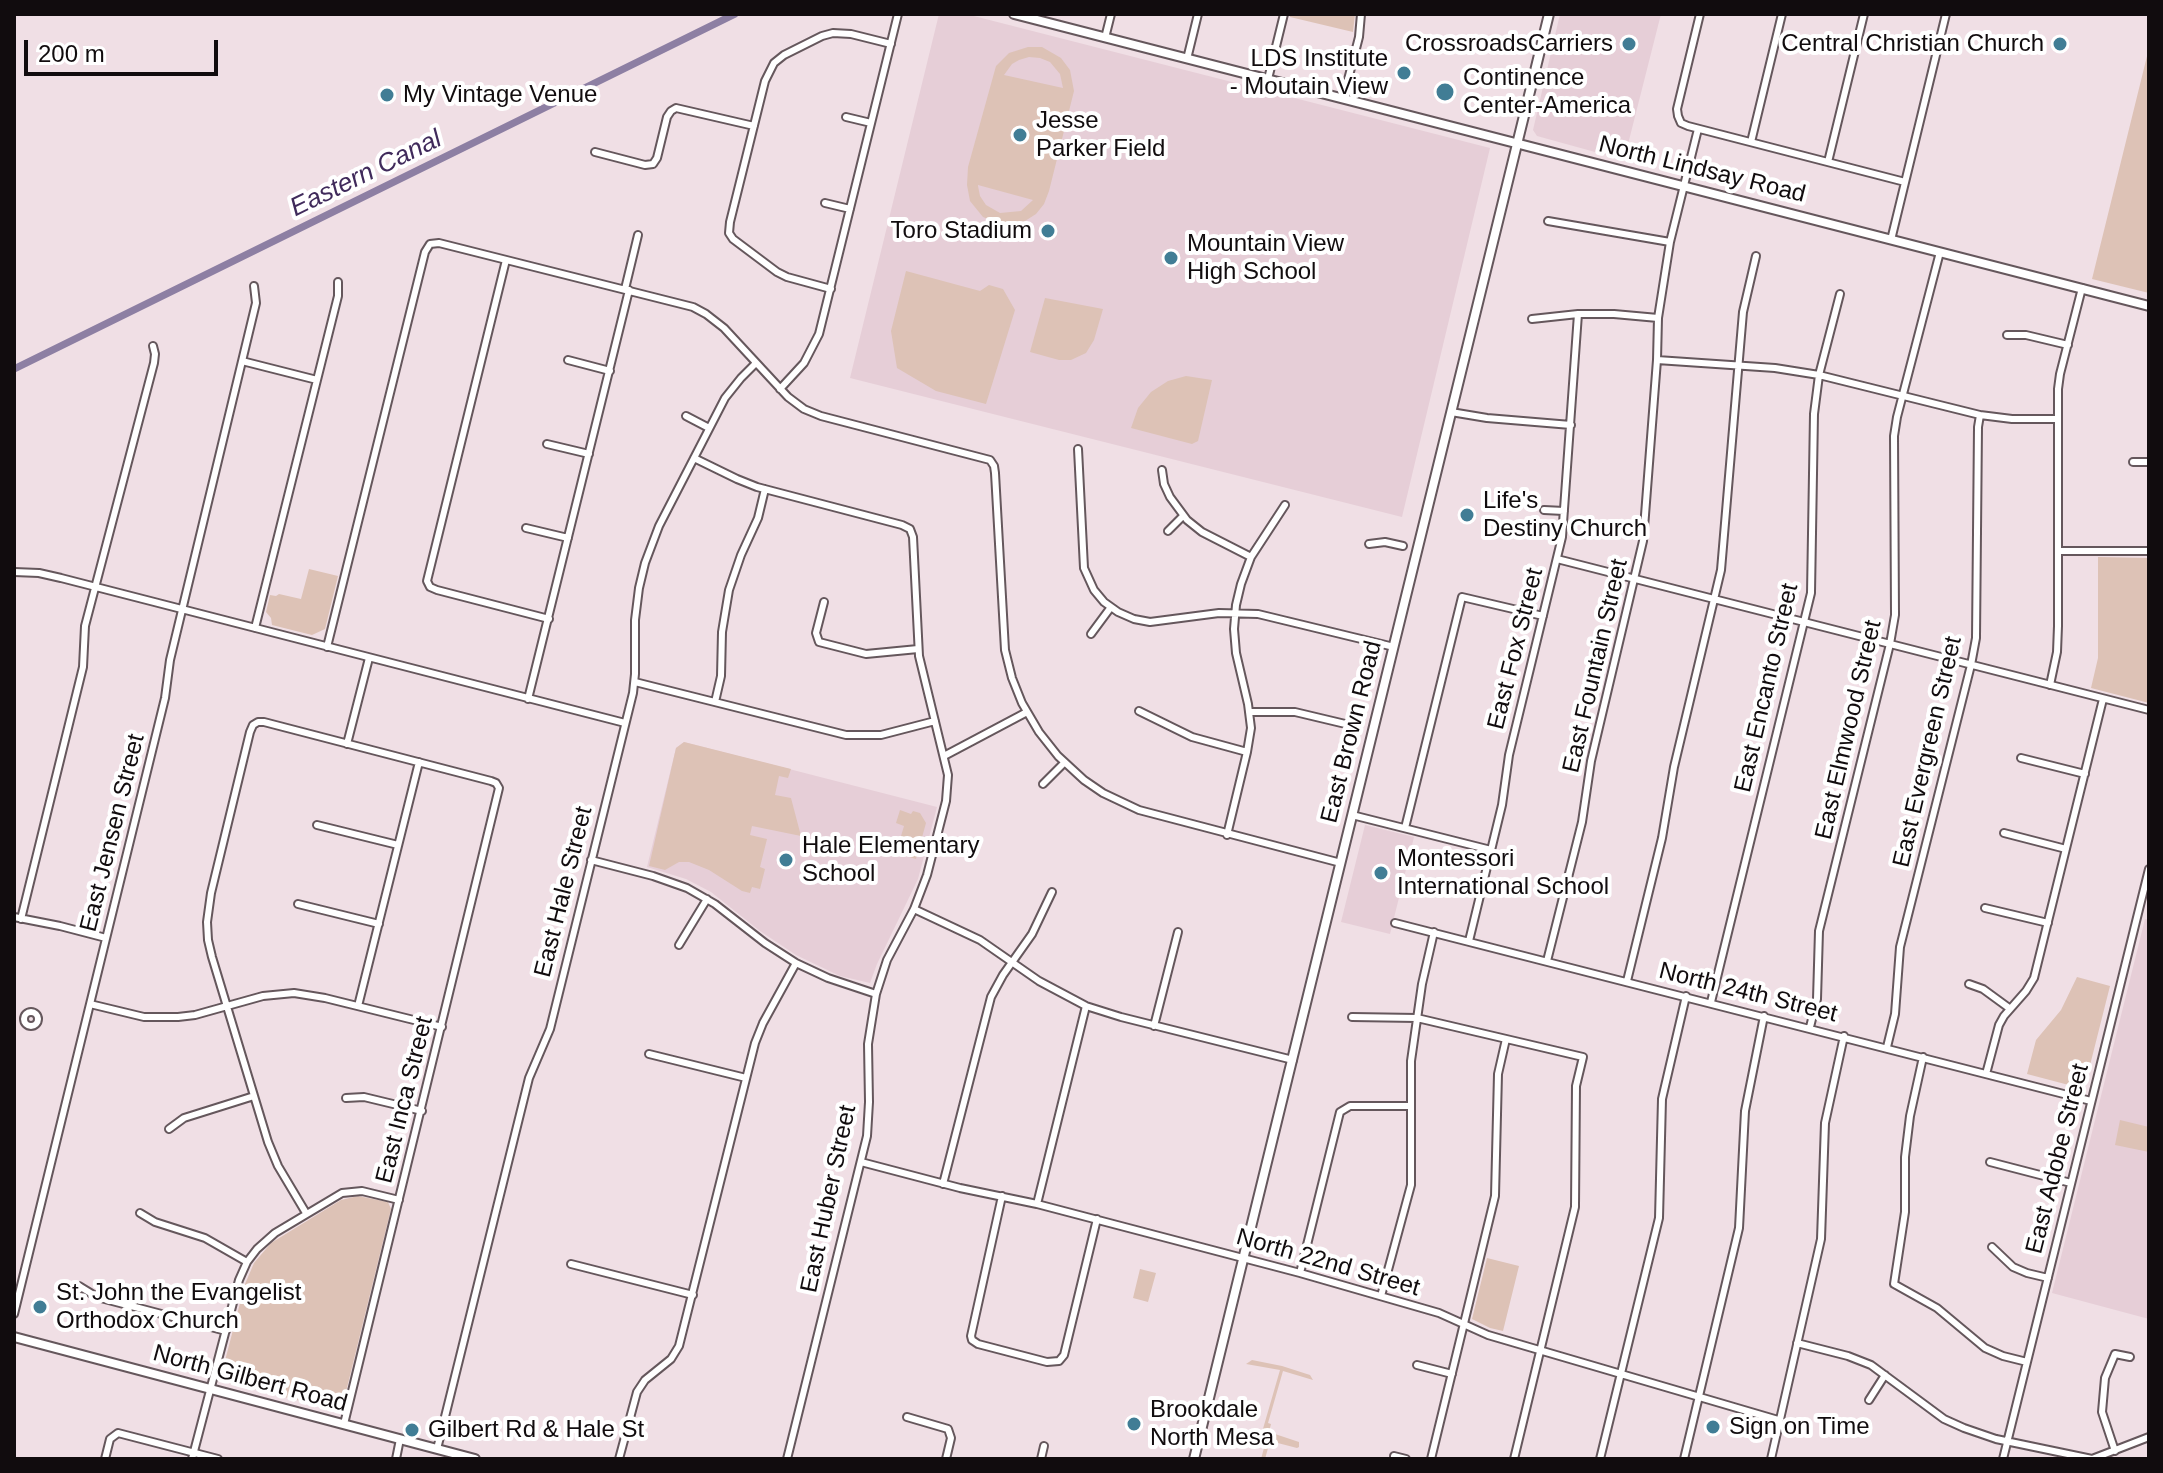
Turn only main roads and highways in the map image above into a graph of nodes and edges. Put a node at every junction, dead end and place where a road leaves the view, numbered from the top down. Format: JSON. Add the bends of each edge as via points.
{"nodes":[{"id":1,"x":1014,"y":14,"type":"edge"},
{"id":2,"x":1549,"y":14,"type":"edge"},
{"id":3,"x":1025,"y":16,"type":"edge"},
{"id":4,"x":1517,"y":144,"type":"junction"},
{"id":5,"x":2149,"y":306,"type":"edge"},
{"id":6,"x":14,"y":1337,"type":"edge"},
{"id":7,"x":475,"y":1459,"type":"edge"},
{"id":8,"x":1194,"y":1459,"type":"edge"}],
"edges":[{"from":1,"to":3,"type":"main road","name":"North Lindsay Road"},
{"from":2,"to":4,"type":"main road","name":"East Brown Road"},
{"from":3,"to":4,"type":"main road","name":"North Lindsay Road"},
{"from":4,"to":5,"type":"main road","name":"North Lindsay Road"},
{"from":4,"to":8,"type":"main road","name":"East Brown Road"},
{"from":6,"to":7,"type":"main road","name":"North Gilbert Road"}]}
